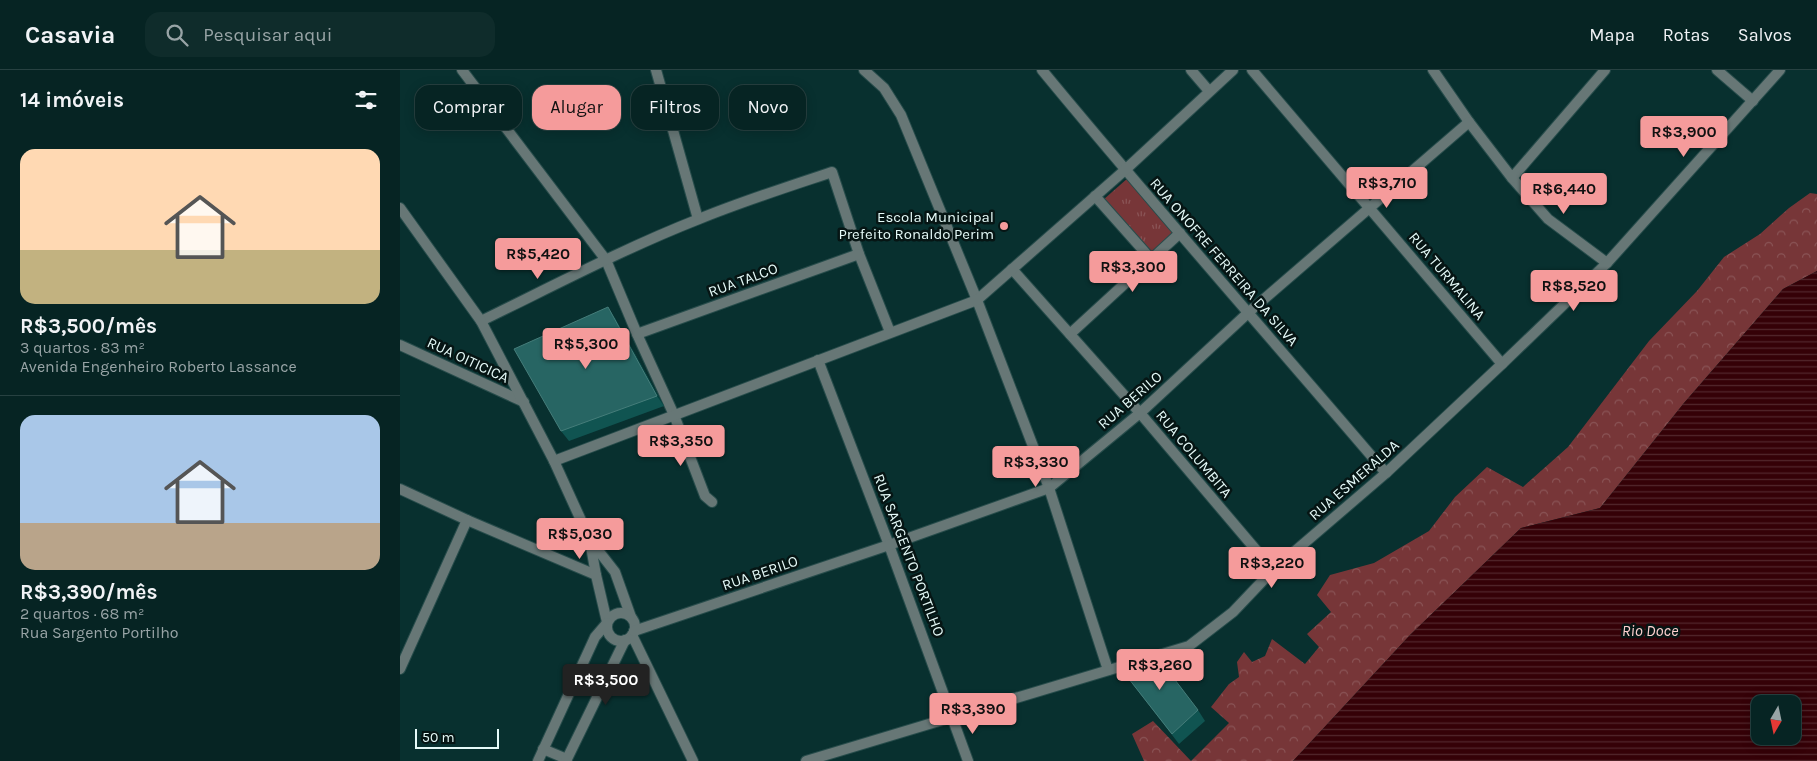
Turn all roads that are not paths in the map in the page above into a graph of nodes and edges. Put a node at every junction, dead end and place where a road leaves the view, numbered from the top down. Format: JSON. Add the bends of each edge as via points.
{"nodes":[{"id":1,"x":462,"y":70,"type":"edge"},
{"id":2,"x":656,"y":70,"type":"edge"},
{"id":3,"x":864,"y":70,"type":"edge"},
{"id":4,"x":1042,"y":70,"type":"edge"},
{"id":5,"x":1191,"y":70,"type":"edge"},
{"id":6,"x":1233,"y":70,"type":"edge"},
{"id":7,"x":1252,"y":70,"type":"edge"},
{"id":8,"x":1605,"y":70,"type":"edge"},
{"id":9,"x":1716,"y":70,"type":"edge"},
{"id":10,"x":1780,"y":70,"type":"edge"},
{"id":11,"x":1435,"y":71,"type":"edge"},
{"id":12,"x":1209,"y":91,"type":"junction"},
{"id":13,"x":1753,"y":101,"type":"junction"},
{"id":14,"x":1469,"y":122,"type":"junction"},
{"id":15,"x":1125,"y":170,"type":"junction"},
{"id":16,"x":1512,"y":178,"type":"junction"},
{"id":17,"x":1096,"y":196,"type":"junction"},
{"id":18,"x":400,"y":208,"type":"edge"},
{"id":19,"x":1370,"y":208,"type":"junction"},
{"id":20,"x":698,"y":219,"type":"junction"},
{"id":21,"x":1180,"y":233,"type":"junction"},
{"id":22,"x":859,"y":254,"type":"junction"},
{"id":23,"x":606,"y":260,"type":"junction"},
{"id":24,"x":1151,"y":260,"type":"junction"},
{"id":25,"x":1607,"y":263,"type":"junction"},
{"id":26,"x":1012,"y":269,"type":"junction"},
{"id":27,"x":977,"y":300,"type":"junction"},
{"id":28,"x":1249,"y":312,"type":"junction"},
{"id":29,"x":482,"y":322,"type":"junction"},
{"id":30,"x":890,"y":332,"type":"junction"},
{"id":31,"x":637,"y":334,"type":"junction"},
{"id":32,"x":1070,"y":334,"type":"junction"},
{"id":33,"x":400,"y":345,"type":"edge"},
{"id":34,"x":818,"y":360,"type":"junction"},
{"id":35,"x":1502,"y":364,"type":"junction"},
{"id":36,"x":524,"y":402,"type":"junction"},
{"id":37,"x":1140,"y":413,"type":"junction"},
{"id":38,"x":674,"y":415,"type":"junction"},
{"id":39,"x":554,"y":461,"type":"junction"},
{"id":40,"x":1386,"y":473,"type":"junction"},
{"id":41,"x":1049,"y":488,"type":"junction"},
{"id":42,"x":400,"y":490,"type":"edge"},
{"id":43,"x":712,"y":502,"type":"dead end"},
{"id":44,"x":467,"y":520,"type":"junction"},
{"id":45,"x":590,"y":540,"type":"junction"},
{"id":46,"x":889,"y":545,"type":"junction"},
{"id":47,"x":1273,"y":570,"type":"junction"},
{"id":48,"x":596,"y":575,"type":"junction"},
{"id":49,"x":631,"y":617,"type":"junction"},
{"id":50,"x":607,"y":623,"type":"junction"},
{"id":51,"x":631,"y":635,"type":"junction"},
{"id":52,"x":400,"y":669,"type":"edge"},
{"id":53,"x":1108,"y":670,"type":"junction"},
{"id":54,"x":953,"y":717,"type":"junction"},
{"id":55,"x":544,"y":749,"type":"junction"},
{"id":56,"x":566,"y":760,"type":"edge"},
{"id":57,"x":538,"y":761,"type":"edge"},
{"id":58,"x":693,"y":761,"type":"edge"},
{"id":59,"x":806,"y":761,"type":"edge"},
{"id":60,"x":968,"y":761,"type":"edge"}],
"edges":[{"from":1,"to":23,"type":"street"},
{"from":2,"to":20,"type":"street"},
{"from":3,"to":27,"type":"street","via":[[884,88],[901,115]]},
{"from":4,"to":15,"type":"street","name":"RUA ONOFRE FERREIRA DA SILVA"},
{"from":5,"to":12,"type":"street"},
{"from":6,"to":12,"type":"street"},
{"from":7,"to":19,"type":"street","name":"RUA TURMALINA"},
{"from":8,"to":16,"type":"street"},
{"from":9,"to":13,"type":"street"},
{"from":10,"to":13,"type":"street","name":"RUA ESMERALDA"},
{"from":11,"to":14,"type":"street"},
{"from":12,"to":15,"type":"street"},
{"from":13,"to":25,"type":"street","name":"RUA ESMERALDA"},
{"from":14,"to":16,"type":"street"},
{"from":14,"to":19,"type":"street","name":"RUA BERILO"},
{"from":15,"to":17,"type":"street"},
{"from":15,"to":21,"type":"street","name":"RUA ONOFRE FERREIRA DA SILVA"},
{"from":16,"to":25,"type":"street","via":[[1548,220]]},
{"from":17,"to":24,"type":"street"},
{"from":17,"to":26,"type":"street"},
{"from":18,"to":29,"type":"street"},
{"from":19,"to":28,"type":"street","name":"RUA BERILO"},
{"from":19,"to":35,"type":"street","name":"RUA TURMALINA"},
{"from":20,"to":22,"type":"street","via":[[832,172]]},
{"from":20,"to":23,"type":"street"},
{"from":21,"to":24,"type":"street"},
{"from":21,"to":28,"type":"street","name":"RUA ONOFRE FERREIRA DA SILVA"},
{"from":22,"to":30,"type":"street"},
{"from":22,"to":31,"type":"street","name":"RUA TALCO"},
{"from":23,"to":29,"type":"street"},
{"from":23,"to":31,"type":"street"},
{"from":24,"to":32,"type":"street"},
{"from":25,"to":35,"type":"street","name":"RUA ESMERALDA"},
{"from":26,"to":27,"type":"street"},
{"from":26,"to":32,"type":"street","name":"RUA COLUMBITA"},
{"from":27,"to":30,"type":"street"},
{"from":27,"to":41,"type":"street"},
{"from":28,"to":37,"type":"street","name":"RUA BERILO"},
{"from":28,"to":40,"type":"street","name":"RUA ONOFRE FERREIRA DA SILVA"},
{"from":29,"to":36,"type":"street"},
{"from":30,"to":34,"type":"street"},
{"from":31,"to":38,"type":"street"},
{"from":32,"to":37,"type":"street","name":"RUA COLUMBITA"},
{"from":33,"to":36,"type":"street","name":"RUA OITICICA"},
{"from":34,"to":38,"type":"street"},
{"from":34,"to":46,"type":"street","name":"RUA SARGENTO PORTILHO"},
{"from":35,"to":40,"type":"street","name":"RUA ESMERALDA"},
{"from":36,"to":39,"type":"street"},
{"from":37,"to":41,"type":"street","name":"RUA BERILO"},
{"from":37,"to":47,"type":"street","name":"RUA COLUMBITA"},
{"from":38,"to":39,"type":"street"},
{"from":38,"to":43,"type":"street","via":[[705,496]]},
{"from":39,"to":45,"type":"street"},
{"from":40,"to":47,"type":"street","name":"RUA ESMERALDA"},
{"from":41,"to":46,"type":"street","name":"RUA BERILO"},
{"from":41,"to":53,"type":"street"},
{"from":42,"to":44,"type":"street"},
{"from":44,"to":48,"type":"street"},
{"from":44,"to":52,"type":"street"},
{"from":45,"to":48,"type":"street"},
{"from":45,"to":49,"type":"street","via":[[615,572]]},
{"from":46,"to":51,"type":"street","name":"RUA BERILO"},
{"from":46,"to":54,"type":"street","name":"RUA SARGENTO PORTILHO"},
{"from":47,"to":53,"type":"street","name":"RUA ESMERALDA","via":[[1234,612],[1189,646]]},
{"from":48,"to":50,"type":"street"},
{"from":49,"to":50,"type":"street","via":[[622,612],[609,618]]},
{"from":49,"to":51,"type":"street","via":[[635,626]]},
{"from":50,"to":51,"type":"street","via":[[607,631],[612,638],[616,640]]},
{"from":50,"to":55,"type":"street","via":[[595,637]]},
{"from":51,"to":56,"type":"street"},
{"from":51,"to":58,"type":"street"},
{"from":53,"to":54,"type":"street","name":"RUA ESMERALDA"},
{"from":54,"to":59,"type":"street","name":"RUA ESMERALDA"},
{"from":54,"to":60,"type":"street","name":"RUA SARGENTO PORTILHO"},
{"from":55,"to":56,"type":"street"},
{"from":55,"to":57,"type":"street"}]}
